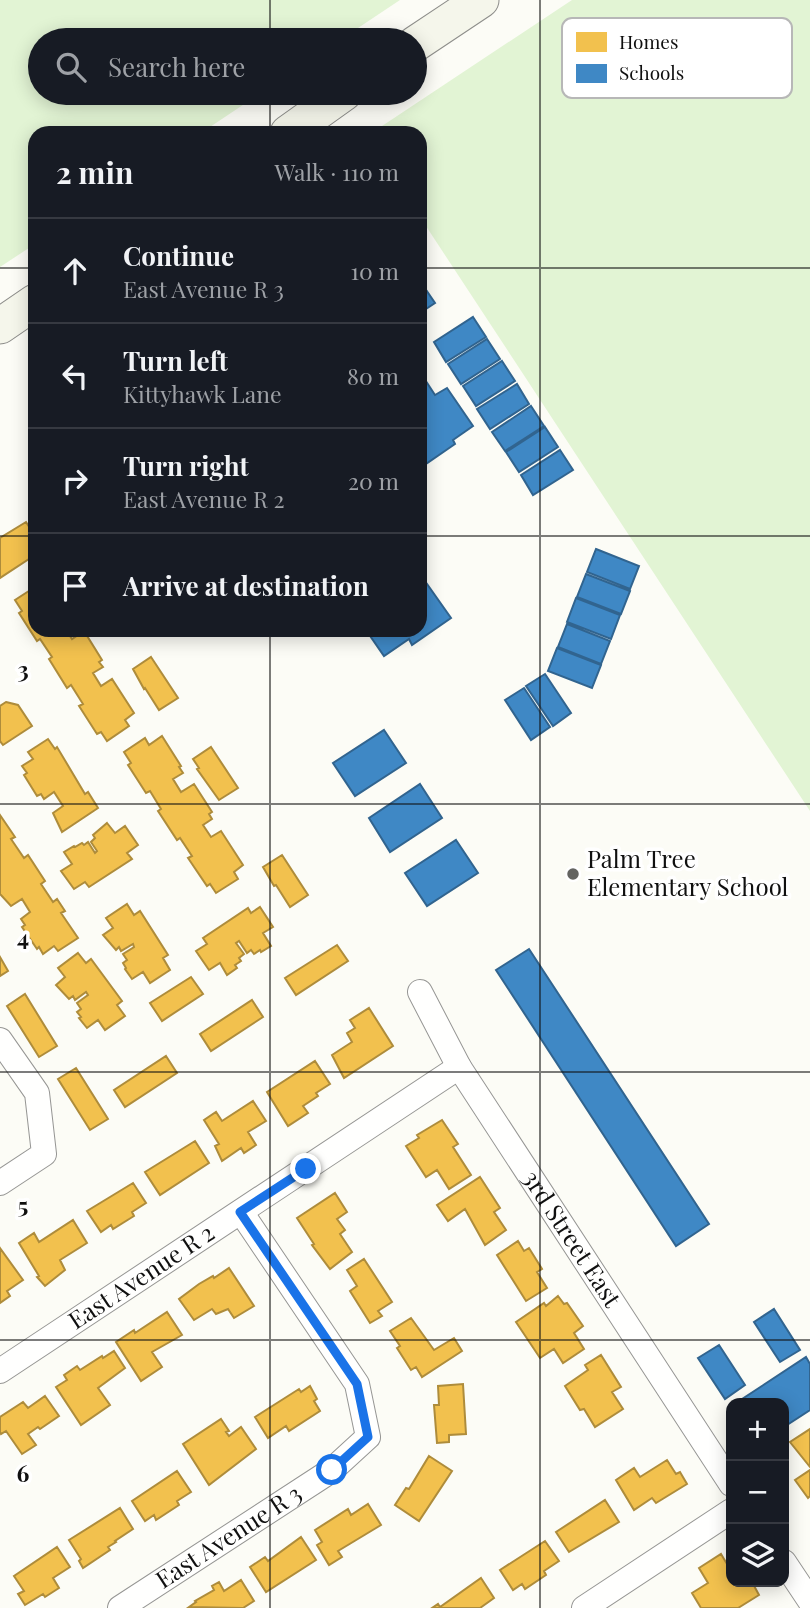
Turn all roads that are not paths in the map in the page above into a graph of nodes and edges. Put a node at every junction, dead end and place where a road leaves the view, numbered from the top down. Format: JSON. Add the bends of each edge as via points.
{"nodes":[{"id":1,"x":481,"y":0,"type":"edge"},
{"id":2,"x":427,"y":36,"type":"edge"},
{"id":3,"x":327,"y":105,"type":"edge"},
{"id":4,"x":298,"y":126,"type":"edge"},
{"id":5,"x":28,"y":307,"type":"edge"},
{"id":6,"x":0,"y":326,"type":"edge"},
{"id":7,"x":420,"y":992,"type":"dead end"},
{"id":8,"x":0,"y":1040,"type":"edge"},
{"id":9,"x":459,"y":1067,"type":"junction"},
{"id":10,"x":0,"y":1183,"type":"edge"},
{"id":11,"x":240,"y":1212,"type":"junction"},
{"id":12,"x":0,"y":1371,"type":"edge"},
{"id":13,"x":726,"y":1476,"type":"edge"},
{"id":14,"x":726,"y":1514,"type":"edge"},
{"id":15,"x":789,"y":1570,"type":"edge"},
{"id":16,"x":810,"y":1601,"type":"edge"},
{"id":17,"x":120,"y":1608,"type":"edge"},
{"id":18,"x":584,"y":1608,"type":"edge"}],
"edges":[{"from":1,"to":2,"type":"street"},
{"from":3,"to":4,"type":"street"},
{"from":5,"to":6,"type":"street"},
{"from":7,"to":9,"type":"street","name":"3rd Street East"},
{"from":8,"to":10,"type":"street","via":[[37,1093],[44,1154]]},
{"from":9,"to":11,"type":"street","name":"East Avenue R 2"},
{"from":9,"to":13,"type":"street","name":"3rd Street East"},
{"from":11,"to":12,"type":"street","name":"East Avenue R 2"},
{"from":11,"to":17,"type":"street","name":"East Avenue R 3","via":[[357,1384],[368,1437],[332,1470]]},
{"from":14,"to":18,"type":"street"},
{"from":15,"to":16,"type":"street"}]}
